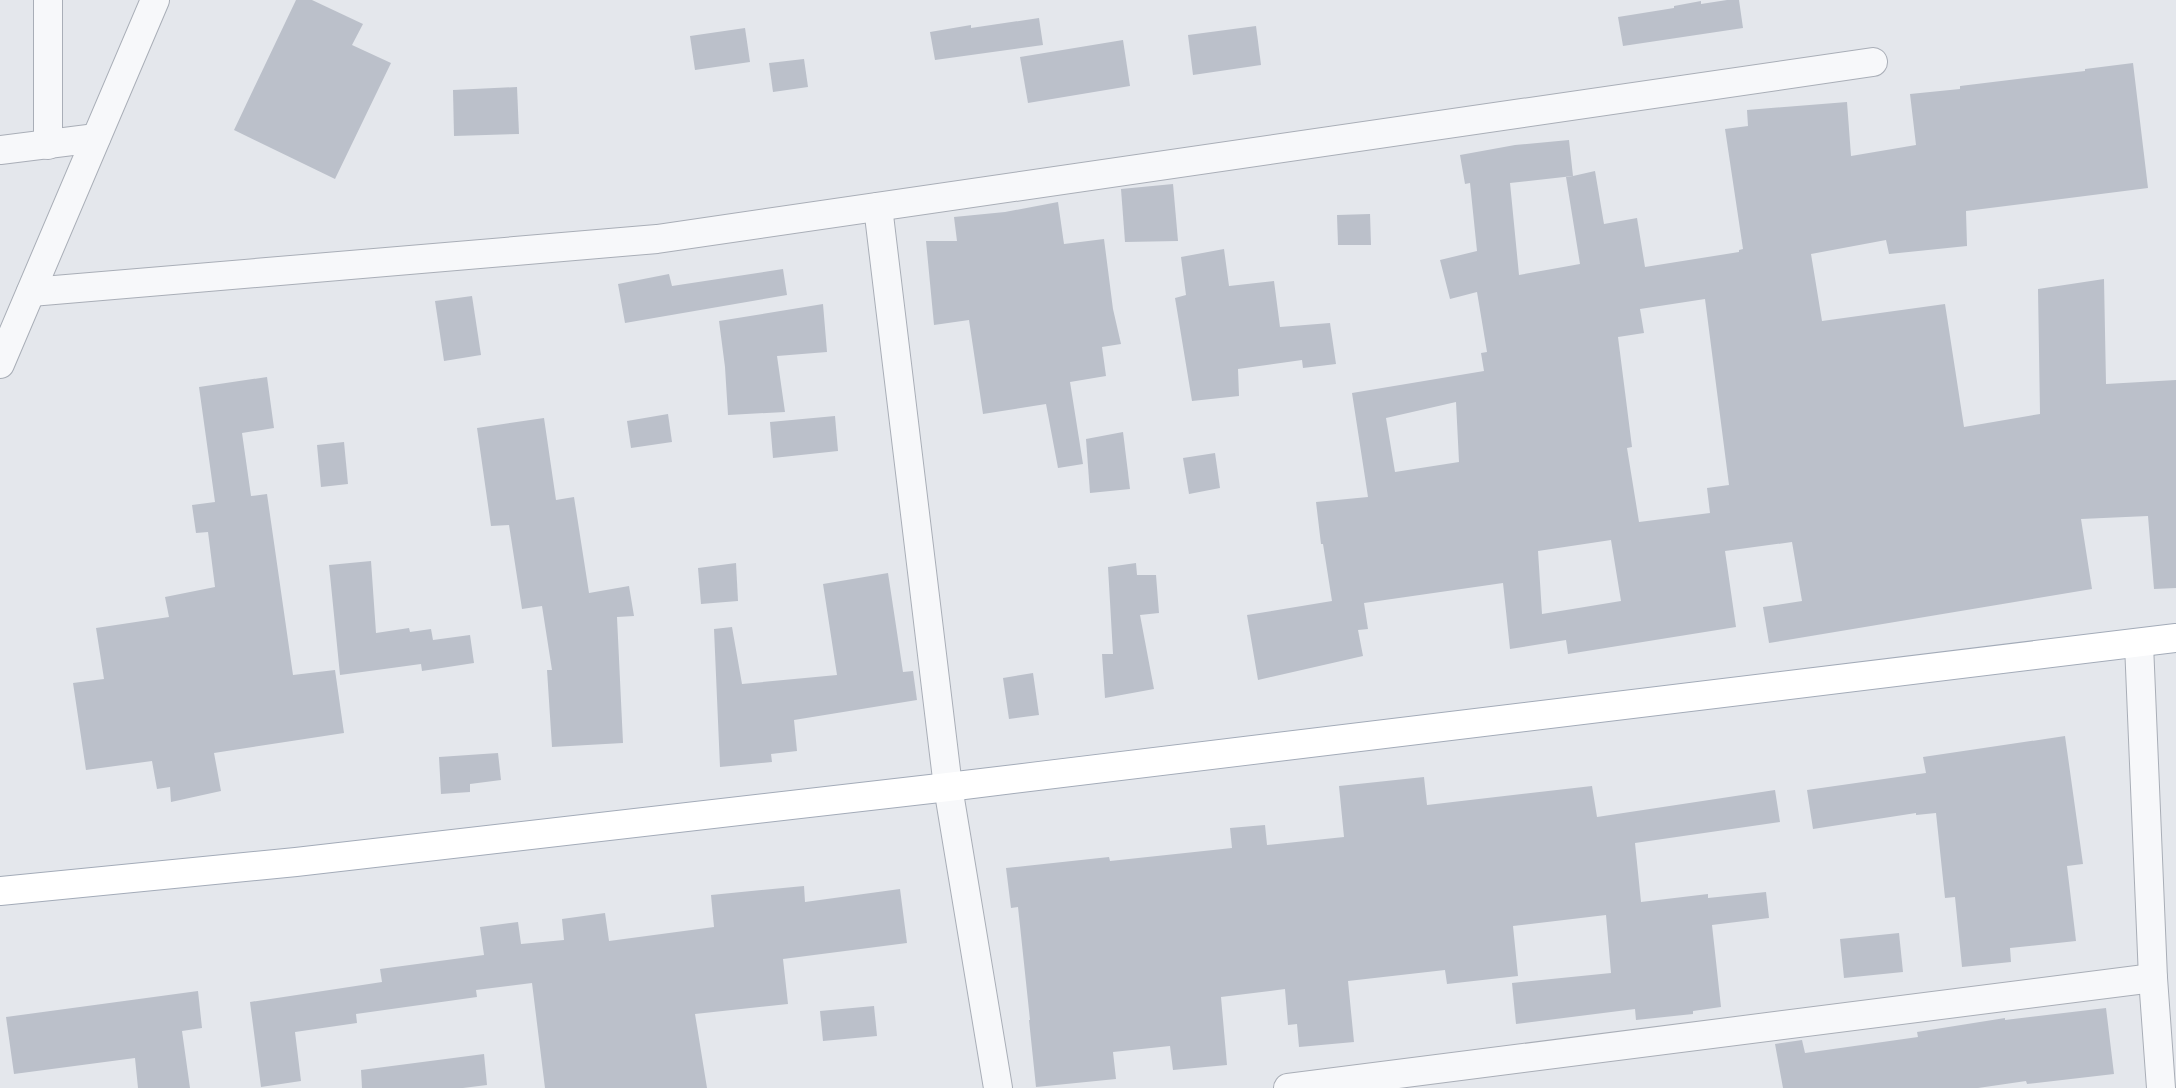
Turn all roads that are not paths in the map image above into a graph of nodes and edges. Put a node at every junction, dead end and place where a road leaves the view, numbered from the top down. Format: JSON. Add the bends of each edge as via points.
{"nodes":[{"id":1,"x":48,"y":0,"type":"edge"},
{"id":2,"x":155,"y":0,"type":"edge"},
{"id":3,"x":1873,"y":62,"type":"dead end"},
{"id":4,"x":96,"y":138,"type":"junction"},
{"id":5,"x":48,"y":145,"type":"junction"},
{"id":6,"x":0,"y":150,"type":"edge"},
{"id":7,"x":878,"y":207,"type":"junction"},
{"id":8,"x":31,"y":292,"type":"junction"},
{"id":9,"x":0,"y":364,"type":"edge"},
{"id":10,"x":2176,"y":638,"type":"edge"},
{"id":11,"x":2139,"y":644,"type":"junction"},
{"id":12,"x":948,"y":787,"type":"junction"},
{"id":13,"x":0,"y":892,"type":"edge"},
{"id":14,"x":2153,"y":978,"type":"junction"},
{"id":15,"x":998,"y":1088,"type":"edge"},
{"id":16,"x":1288,"y":1088,"type":"edge"},
{"id":17,"x":2161,"y":1088,"type":"edge"}],
"edges":[{"from":1,"to":5,"type":"street"},
{"from":2,"to":4,"type":"street"},
{"from":3,"to":7,"type":"street"},
{"from":4,"to":5,"type":"street"},
{"from":4,"to":8,"type":"street"},
{"from":5,"to":6,"type":"street"},
{"from":7,"to":8,"type":"street","via":[[657,239]]},
{"from":7,"to":12,"type":"street"},
{"from":8,"to":9,"type":"street"},
{"from":10,"to":11,"type":"main road"},
{"from":11,"to":12,"type":"main road"},
{"from":11,"to":14,"type":"street"},
{"from":12,"to":13,"type":"main road","via":[[296,862]]},
{"from":12,"to":15,"type":"street"},
{"from":14,"to":16,"type":"street"},
{"from":14,"to":17,"type":"street"}]}
